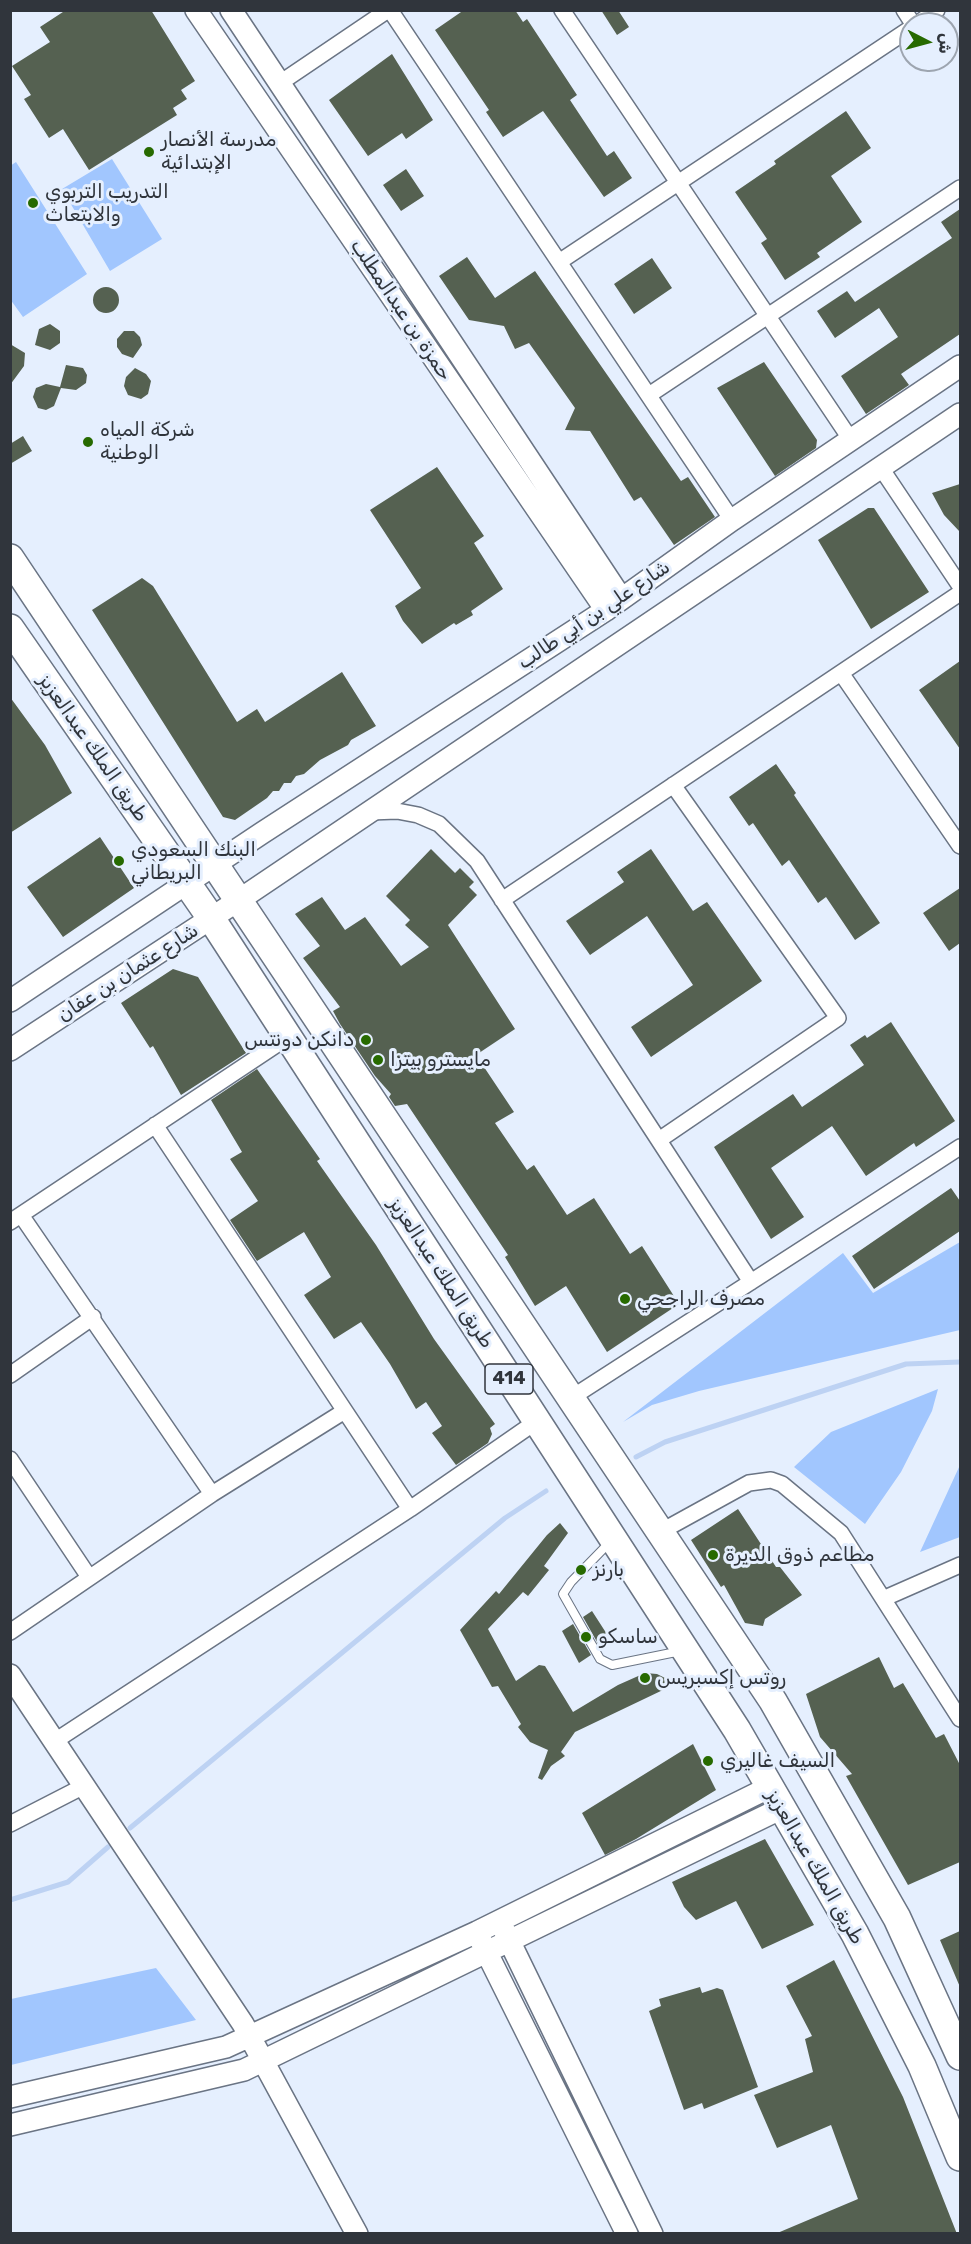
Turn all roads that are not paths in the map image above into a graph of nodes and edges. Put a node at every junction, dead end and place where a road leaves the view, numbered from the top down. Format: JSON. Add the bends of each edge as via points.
{"nodes":[{"id":1,"x":196,"y":10,"type":"edge"},
{"id":2,"x":231,"y":10,"type":"edge"},
{"id":3,"x":389,"y":10,"type":"edge"},
{"id":4,"x":562,"y":10,"type":"edge"},
{"id":5,"x":899,"y":35,"type":"edge"},
{"id":6,"x":280,"y":83,"type":"junction"},
{"id":7,"x":677,"y":183,"type":"junction"},
{"id":8,"x":960,"y":188,"type":"edge"},
{"id":9,"x":559,"y":262,"type":"junction"},
{"id":10,"x":768,"y":317,"type":"junction"},
{"id":11,"x":960,"y":366,"type":"edge"},
{"id":12,"x":649,"y":395,"type":"junction"},
{"id":13,"x":960,"y":414,"type":"edge"},
{"id":14,"x":851,"y":440,"type":"junction"},
{"id":15,"x":881,"y":468,"type":"junction"},
{"id":16,"x":732,"y":520,"type":"junction"},
{"id":17,"x":10,"y":558,"type":"edge"},
{"id":18,"x":960,"y":586,"type":"edge"},
{"id":19,"x":960,"y":593,"type":"edge"},
{"id":20,"x":614,"y":604,"type":"junction"},
{"id":21,"x":10,"y":628,"type":"edge"},
{"id":22,"x":841,"y":673,"type":"junction"},
{"id":23,"x":673,"y":785,"type":"junction"},
{"id":24,"x":369,"y":812,"type":"junction"},
{"id":25,"x":960,"y":846,"type":"edge"},
{"id":26,"x":219,"y":862,"type":"junction"},
{"id":27,"x":187,"y":883,"type":"junction"},
{"id":28,"x":242,"y":898,"type":"junction"},
{"id":29,"x":502,"y":900,"type":"junction"},
{"id":30,"x":211,"y":918,"type":"junction"},
{"id":31,"x":10,"y":1001,"type":"edge"},
{"id":32,"x":288,"y":1036,"type":"junction"},
{"id":33,"x":10,"y":1050,"type":"edge"},
{"id":34,"x":155,"y":1125,"type":"junction"},
{"id":35,"x":659,"y":1140,"type":"junction"},
{"id":36,"x":958,"y":1154,"type":"edge"},
{"id":37,"x":16,"y":1219,"type":"edge"},
{"id":38,"x":751,"y":1282,"type":"junction"},
{"id":39,"x":93,"y":1317,"type":"junction"},
{"id":40,"x":10,"y":1375,"type":"edge"},
{"id":41,"x":571,"y":1398,"type":"junction"},
{"id":42,"x":343,"y":1412,"type":"junction"},
{"id":43,"x":537,"y":1421,"type":"junction"},
{"id":44,"x":10,"y":1459,"type":"edge"},
{"id":45,"x":212,"y":1494,"type":"junction"},
{"id":46,"x":410,"y":1509,"type":"junction"},
{"id":47,"x":660,"y":1532,"type":"junction"},
{"id":48,"x":613,"y":1539,"type":"junction"},
{"id":49,"x":960,"y":1565,"type":"edge"},
{"id":50,"x":89,"y":1577,"type":"junction"},
{"id":51,"x":885,"y":1598,"type":"junction"},
{"id":52,"x":10,"y":1632,"type":"edge"},
{"id":53,"x":685,"y":1650,"type":"junction"},
{"id":54,"x":10,"y":1675,"type":"edge"},
{"id":55,"x":960,"y":1719,"type":"edge"},
{"id":56,"x":55,"y":1741,"type":"junction"},
{"id":57,"x":84,"y":1786,"type":"junction"},
{"id":58,"x":776,"y":1798,"type":"junction"},
{"id":59,"x":10,"y":1824,"type":"edge"},
{"id":60,"x":499,"y":1920,"type":"junction"},
{"id":61,"x":477,"y":1932,"type":"junction"},
{"id":62,"x":509,"y":1941,"type":"junction"},
{"id":63,"x":487,"y":1952,"type":"junction"},
{"id":64,"x":250,"y":2036,"type":"junction"},
{"id":65,"x":960,"y":2056,"type":"edge"},
{"id":66,"x":263,"y":2060,"type":"junction"},
{"id":67,"x":10,"y":2097,"type":"edge"},
{"id":68,"x":10,"y":2125,"type":"edge"},
{"id":69,"x":960,"y":2157,"type":"edge"},
{"id":70,"x":357,"y":2234,"type":"edge"},
{"id":71,"x":627,"y":2234,"type":"edge"},
{"id":72,"x":652,"y":2234,"type":"edge"}],
"edges":[{"from":1,"to":20,"type":"street","name":"حمزة بن عبدالمطلب"},
{"from":2,"to":6,"type":"street","name":"حمزة بن عبدالمطلب"},
{"from":3,"to":6,"type":"street"},
{"from":3,"to":9,"type":"street"},
{"from":4,"to":7,"type":"street"},
{"from":5,"to":7,"type":"street"},
{"from":6,"to":20,"type":"street","name":"حمزة بن عبدالمطلب"},
{"from":7,"to":9,"type":"street"},
{"from":7,"to":10,"type":"street"},
{"from":8,"to":10,"type":"street"},
{"from":9,"to":12,"type":"street"},
{"from":10,"to":12,"type":"street"},
{"from":10,"to":14,"type":"street"},
{"from":11,"to":14,"type":"street","name":"شارع علي بن أبي طالب"},
{"from":12,"to":16,"type":"street"},
{"from":13,"to":15,"type":"street","name":"شارع علي بن أبي طالب"},
{"from":14,"to":16,"type":"street","name":"شارع علي بن أبي طالب"},
{"from":15,"to":18,"type":"street"},
{"from":15,"to":24,"type":"street","name":"شارع علي بن أبي طالب"},
{"from":16,"to":20,"type":"street","name":"شارع علي بن أبي طالب"},
{"from":17,"to":26,"type":"highway","name":"طريق الملك عبدالعزيز","number":"414"},
{"from":19,"to":22,"type":"street"},
{"from":20,"to":26,"type":"street","name":"شارع علي بن أبي طالب"},
{"from":21,"to":27,"type":"highway","name":"طريق الملك عبدالعزيز","number":"414"},
{"from":22,"to":23,"type":"street"},
{"from":22,"to":25,"type":"street"},
{"from":23,"to":29,"type":"street"},
{"from":23,"to":35,"type":"street","via":[[838,1018]]},
{"from":24,"to":28,"type":"street","name":"شارع علي بن أبي طالب"},
{"from":24,"to":29,"type":"street","via":[[397,811],[439,824],[477,861]]},
{"from":26,"to":27,"type":"street","name":"شارع عثمان بن عفان"},
{"from":26,"to":28,"type":"highway","name":"طريق الملك عبدالعزيز","number":"414"},
{"from":27,"to":30,"type":"highway","name":"طريق الملك عبدالعزيز","number":"414"},
{"from":27,"to":31,"type":"street","name":"شارع عثمان بن عفان"},
{"from":28,"to":30,"type":"street","name":"شارع عثمان بن عفان"},
{"from":28,"to":41,"type":"highway","name":"طريق الملك عبدالعزيز","number":"414"},
{"from":29,"to":35,"type":"street"},
{"from":30,"to":32,"type":"highway","name":"طريق الملك عبدالعزيز","number":"414"},
{"from":30,"to":33,"type":"street","name":"شارع عثمان بن عفان"},
{"from":32,"to":34,"type":"street"},
{"from":32,"to":43,"type":"highway","name":"طريق الملك عبدالعزيز","number":"414"},
{"from":34,"to":37,"type":"street"},
{"from":34,"to":42,"type":"street"},
{"from":35,"to":38,"type":"street"},
{"from":36,"to":38,"type":"street"},
{"from":37,"to":39,"type":"street"},
{"from":38,"to":41,"type":"street"},
{"from":39,"to":40,"type":"street"},
{"from":39,"to":45,"type":"street"},
{"from":41,"to":47,"type":"highway","name":"طريق الملك عبدالعزيز","number":"414"},
{"from":42,"to":45,"type":"street"},
{"from":42,"to":46,"type":"street"},
{"from":43,"to":46,"type":"street"},
{"from":43,"to":48,"type":"highway","name":"طريق الملك عبدالعزيز","number":"414"},
{"from":44,"to":50,"type":"street"},
{"from":45,"to":50,"type":"street"},
{"from":46,"to":56,"type":"street"},
{"from":47,"to":51,"type":"street","via":[[749,1483],[771,1480],[783,1484],[841,1533]]},
{"from":47,"to":65,"type":"highway","name":"طريق الملك عبدالعزيز","number":"414","via":[[779,1711],[897,1918]]},
{"from":48,"to":53,"type":"highway","name":"طريق الملك عبدالعزيز","number":"414"},
{"from":48,"to":53,"type":"lane","via":[[563,1593],[600,1659],[612,1665]]},
{"from":49,"to":51,"type":"street"},
{"from":50,"to":52,"type":"street"},
{"from":51,"to":55,"type":"street"},
{"from":53,"to":58,"type":"highway","name":"طريق الملك عبدالعزيز","number":"414"},
{"from":54,"to":56,"type":"street"},
{"from":56,"to":57,"type":"street"},
{"from":57,"to":59,"type":"street"},
{"from":57,"to":64,"type":"street"},
{"from":58,"to":60,"type":"street"},
{"from":58,"to":62,"type":"street"},
{"from":58,"to":69,"type":"highway","name":"طريق الملك عبدالعزيز","number":"414","via":[[855,1934],[921,2066]]},
{"from":60,"to":61,"type":"street"},
{"from":60,"to":62,"type":"street"},
{"from":61,"to":63,"type":"street"},
{"from":61,"to":64,"type":"street"},
{"from":62,"to":63,"type":"street"},
{"from":62,"to":72,"type":"street"},
{"from":63,"to":66,"type":"street"},
{"from":63,"to":71,"type":"street"},
{"from":64,"to":66,"type":"street"},
{"from":64,"to":67,"type":"street","via":[[226,2047]]},
{"from":66,"to":68,"type":"street","via":[[244,2070]]},
{"from":66,"to":70,"type":"street"}]}
